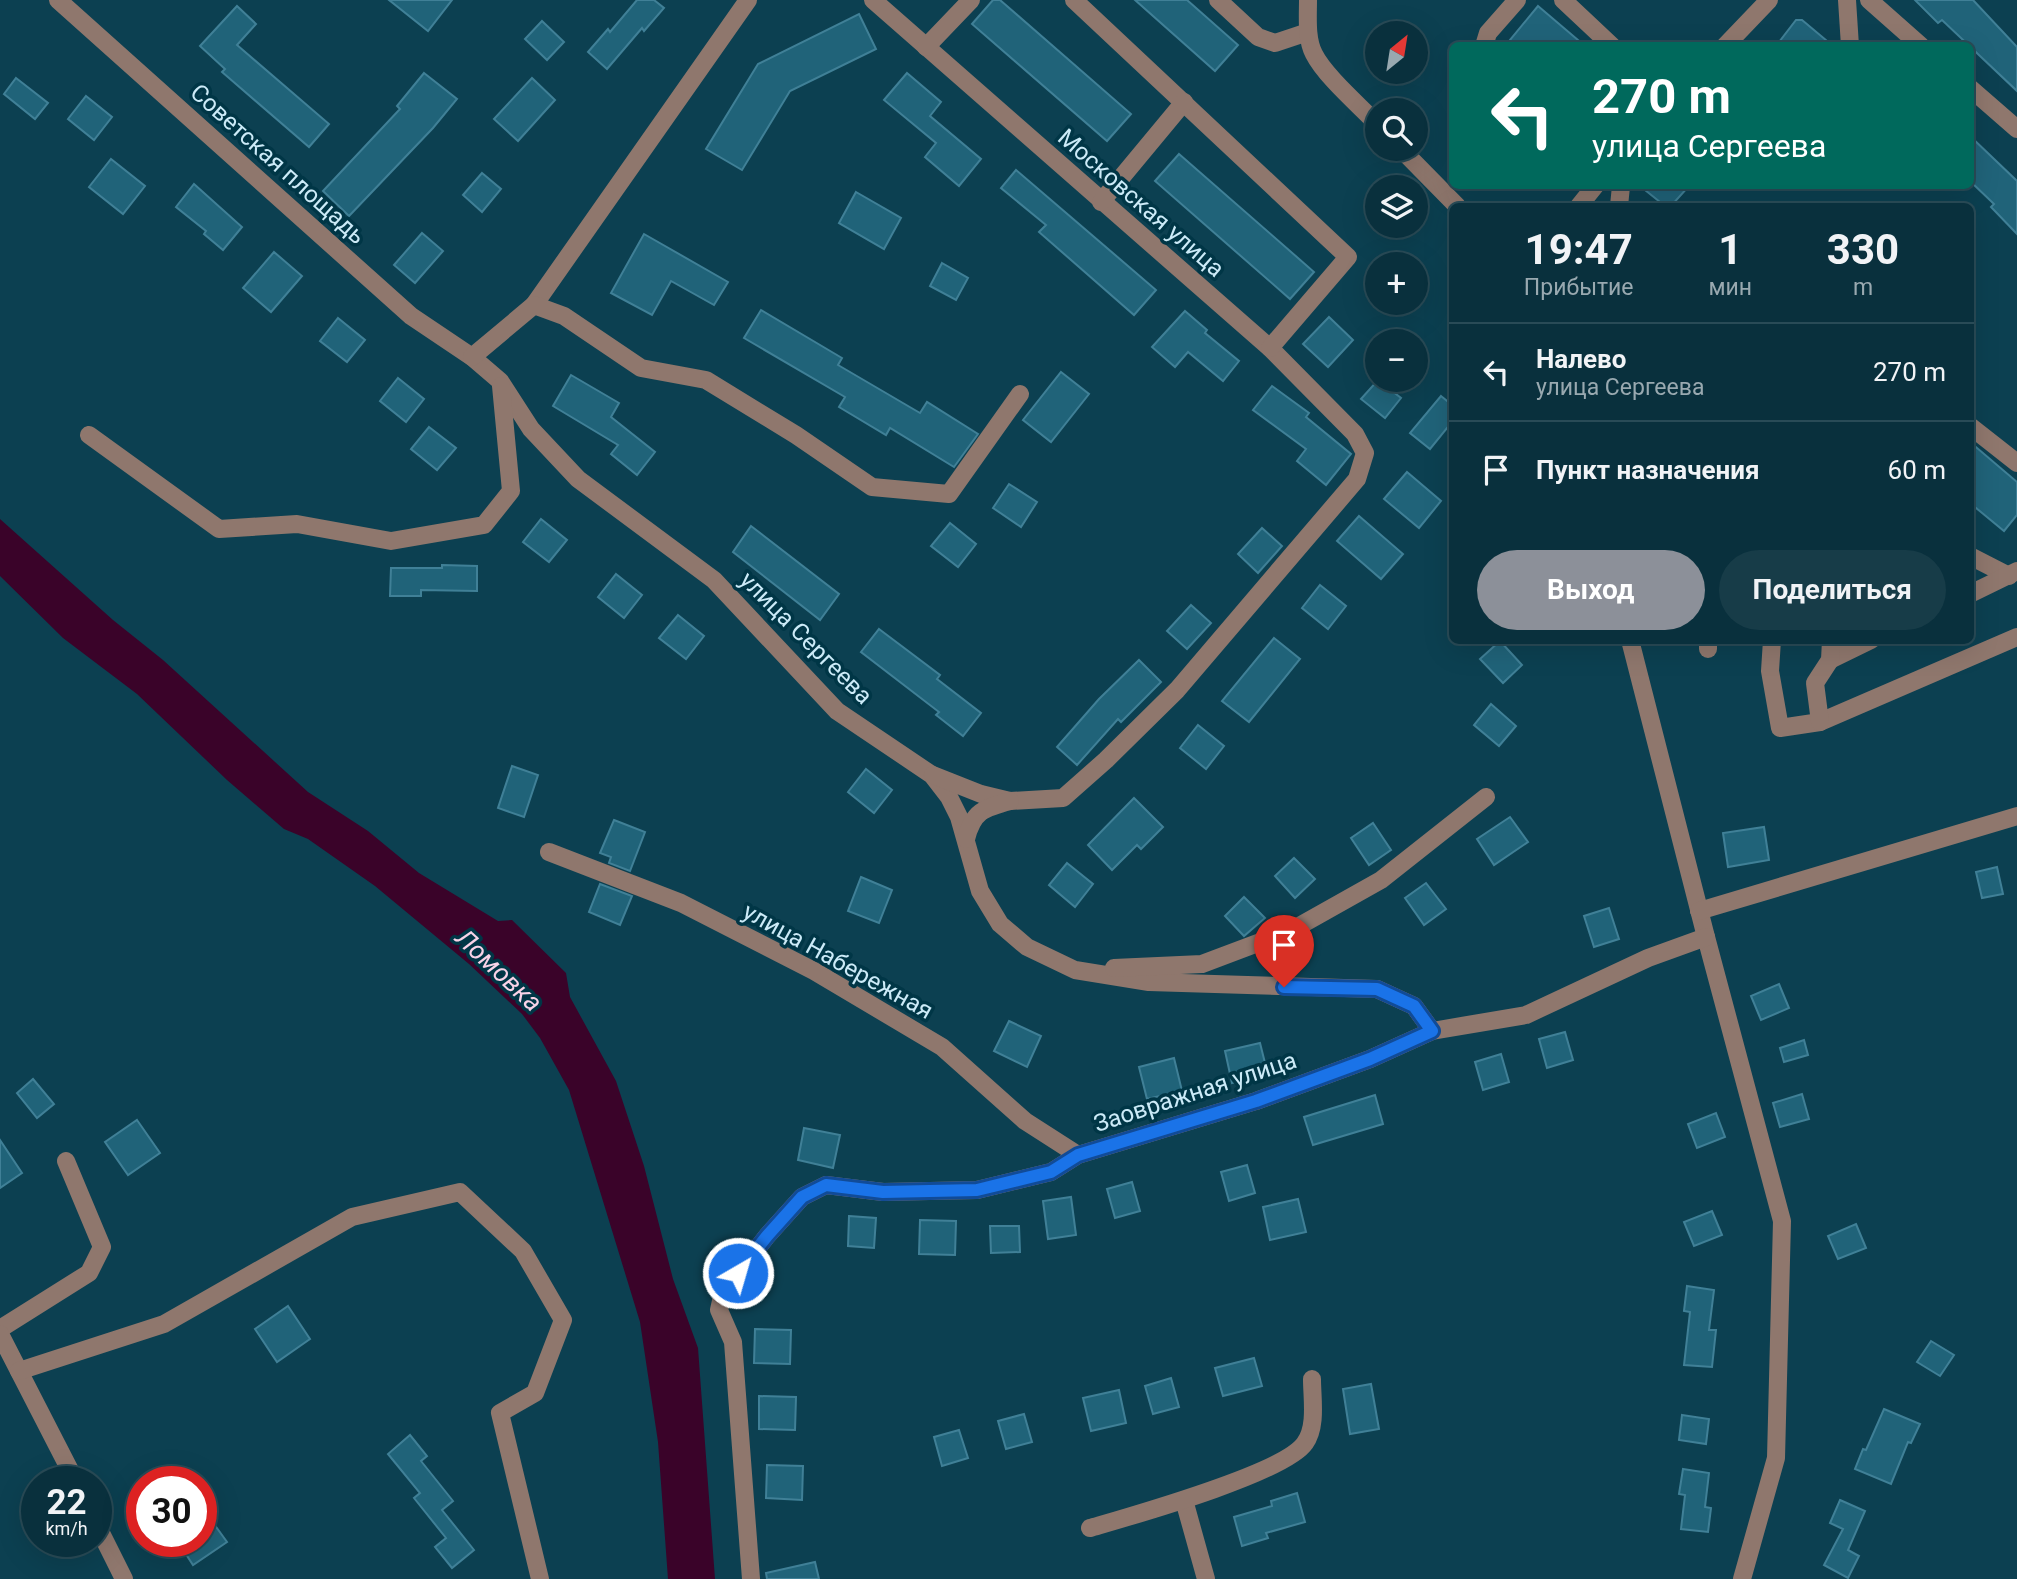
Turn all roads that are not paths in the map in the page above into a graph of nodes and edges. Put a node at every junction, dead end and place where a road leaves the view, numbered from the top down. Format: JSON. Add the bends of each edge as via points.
{"nodes":[{"id":1,"x":58,"y":0,"type":"edge"},
{"id":2,"x":748,"y":0,"type":"edge"},
{"id":3,"x":873,"y":0,"type":"edge"},
{"id":4,"x":971,"y":0,"type":"edge"},
{"id":5,"x":1074,"y":0,"type":"edge"},
{"id":6,"x":1218,"y":0,"type":"edge"},
{"id":7,"x":1308,"y":0,"type":"edge"},
{"id":8,"x":1517,"y":0,"type":"edge"},
{"id":9,"x":1563,"y":0,"type":"edge"},
{"id":10,"x":1769,"y":0,"type":"edge"},
{"id":11,"x":1847,"y":0,"type":"edge"},
{"id":12,"x":1869,"y":0,"type":"edge"},
{"id":13,"x":1308,"y":32,"type":"junction"},
{"id":14,"x":1485,"y":42,"type":"edge"},
{"id":15,"x":1608,"y":42,"type":"edge"},
{"id":16,"x":1729,"y":42,"type":"edge"},
{"id":17,"x":1850,"y":42,"type":"edge"},
{"id":18,"x":1916,"y":42,"type":"edge"},
{"id":19,"x":926,"y":47,"type":"junction"},
{"id":20,"x":1974,"y":91,"type":"edge"},
{"id":21,"x":1184,"y":102,"type":"junction"},
{"id":22,"x":1365,"y":112,"type":"edge"},
{"id":23,"x":2017,"y":129,"type":"edge"},
{"id":24,"x":1413,"y":161,"type":"edge"},
{"id":25,"x":1592,"y":189,"type":"edge"},
{"id":26,"x":1101,"y":202,"type":"junction"},
{"id":27,"x":1454,"y":203,"type":"edge"},
{"id":28,"x":1581,"y":203,"type":"edge"},
{"id":29,"x":534,"y":305,"type":"junction"},
{"id":30,"x":1270,"y":348,"type":"junction"},
{"id":31,"x":472,"y":357,"type":"junction"},
{"id":32,"x":500,"y":381,"type":"junction"},
{"id":33,"x":1020,"y":394,"type":"dead end"},
{"id":34,"x":1974,"y":429,"type":"edge"},
{"id":35,"x":89,"y":435,"type":"dead end"},
{"id":36,"x":2017,"y":463,"type":"edge"},
{"id":37,"x":1974,"y":558,"type":"edge"},
{"id":38,"x":2013,"y":573,"type":"edge"},
{"id":39,"x":1974,"y":592,"type":"edge"},
{"id":40,"x":2017,"y":637,"type":"edge"},
{"id":41,"x":1631,"y":644,"type":"edge"},
{"id":42,"x":1772,"y":644,"type":"edge"},
{"id":43,"x":1831,"y":644,"type":"edge"},
{"id":44,"x":1863,"y":644,"type":"edge"},
{"id":45,"x":1830,"y":660,"type":"junction"},
{"id":46,"x":1820,"y":722,"type":"junction"},
{"id":47,"x":932,"y":775,"type":"junction"},
{"id":48,"x":1486,"y":797,"type":"dead end"},
{"id":49,"x":1010,"y":801,"type":"junction"},
{"id":50,"x":2017,"y":816,"type":"edge"},
{"id":51,"x":965,"y":839,"type":"junction"},
{"id":52,"x":549,"y":852,"type":"dead end"},
{"id":53,"x":1699,"y":911,"type":"junction"},
{"id":54,"x":1706,"y":937,"type":"junction"},
{"id":55,"x":1075,"y":970,"type":"junction"},
{"id":56,"x":1432,"y":1031,"type":"junction"},
{"id":57,"x":1078,"y":1155,"type":"junction"},
{"id":58,"x":66,"y":1161,"type":"dead end"},
{"id":59,"x":0,"y":1329,"type":"edge"},
{"id":60,"x":0,"y":1334,"type":"edge"},
{"id":61,"x":19,"y":1371,"type":"junction"},
{"id":62,"x":1312,"y":1379,"type":"dead end"},
{"id":63,"x":68,"y":1466,"type":"edge"},
{"id":64,"x":1184,"y":1500,"type":"junction"},
{"id":65,"x":1090,"y":1528,"type":"dead end"},
{"id":66,"x":112,"y":1555,"type":"edge"},
{"id":67,"x":124,"y":1579,"type":"edge"},
{"id":68,"x":540,"y":1579,"type":"edge"},
{"id":69,"x":751,"y":1579,"type":"edge"},
{"id":70,"x":1206,"y":1579,"type":"edge"},
{"id":71,"x":1742,"y":1579,"type":"edge"}],
"edges":[{"from":1,"to":31,"type":"street","name":"Советская площадь","via":[[411,316]]},
{"from":2,"to":29,"type":"street"},
{"from":3,"to":19,"type":"street","name":"Московская улица"},
{"from":4,"to":19,"type":"street"},
{"from":5,"to":21,"type":"street"},
{"from":6,"to":13,"type":"street","via":[[1258,37],[1275,43]]},
{"from":7,"to":13,"type":"street"},
{"from":8,"to":14,"type":"street"},
{"from":9,"to":15,"type":"street"},
{"from":10,"to":16,"type":"street"},
{"from":11,"to":17,"type":"street"},
{"from":12,"to":18,"type":"street"},
{"from":13,"to":22,"type":"street","via":[[1314,54]]},
{"from":19,"to":26,"type":"street","name":"Московская улица"},
{"from":20,"to":23,"type":"street"},
{"from":21,"to":26,"type":"street"},
{"from":21,"to":30,"type":"street","via":[[1348,257]]},
{"from":24,"to":27,"type":"street"},
{"from":25,"to":28,"type":"street"},
{"from":26,"to":30,"type":"street","name":"Московская улица"},
{"from":29,"to":31,"type":"street"},
{"from":29,"to":33,"type":"street","via":[[564,316],[641,368],[706,380],[872,487],[949,494]]},
{"from":30,"to":49,"type":"street","name":"Московская улица","via":[[1355,434],[1365,453],[1357,479],[1177,690],[1115,751],[1063,798]]},
{"from":31,"to":32,"type":"street","name":"улица Сергеева"},
{"from":32,"to":35,"type":"street","via":[[511,491],[484,525],[391,541],[297,524],[219,529]]},
{"from":32,"to":47,"type":"street","name":"улица Сергеева","via":[[531,429],[579,479],[714,579],[837,711]]},
{"from":34,"to":36,"type":"street"},
{"from":37,"to":38,"type":"street"},
{"from":38,"to":39,"type":"street"},
{"from":40,"to":46,"type":"street"},
{"from":41,"to":53,"type":"street"},
{"from":42,"to":46,"type":"street","via":[[1770,671],[1780,728]]},
{"from":43,"to":45,"type":"street"},
{"from":44,"to":45,"type":"street"},
{"from":45,"to":46,"type":"street","via":[[1815,683]]},
{"from":47,"to":49,"type":"street"},
{"from":47,"to":51,"type":"street","name":"улица Сергеева","via":[[948,797]]},
{"from":48,"to":55,"type":"street","via":[[1381,880],[1292,930],[1202,964]]},
{"from":49,"to":51,"type":"street","via":[[977,814]]},
{"from":50,"to":53,"type":"street"},
{"from":51,"to":55,"type":"street","name":"улица Сергеева","via":[[980,891],[1000,924],[1027,947]]},
{"from":52,"to":57,"type":"street","name":"улица Набережная","via":[[681,903],[814,971],[942,1047],[1025,1121]]},
{"from":53,"to":54,"type":"street"},
{"from":54,"to":56,"type":"street","name":"Заовражная улица","via":[[1648,958],[1526,1015]]},
{"from":54,"to":71,"type":"street","via":[[1782,1221],[1776,1458]]},
{"from":55,"to":56,"type":"street","name":"улица Сергеева","via":[[1149,982],[1377,989],[1414,1006]]},
{"from":56,"to":57,"type":"street","name":"Заовражная улица","via":[[1256,1101]]},
{"from":57,"to":69,"type":"street","name":"Заовражная улица","via":[[1051,1172],[977,1190],[883,1192],[826,1185],[802,1197],[723,1292],[719,1310],[733,1342]]},
{"from":58,"to":59,"type":"street","via":[[102,1247],[89,1273]]},
{"from":60,"to":61,"type":"street"},
{"from":61,"to":63,"type":"street"},
{"from":61,"to":68,"type":"street","via":[[164,1324],[352,1217],[460,1192],[523,1251],[564,1320],[535,1393],[500,1413]]},
{"from":62,"to":64,"type":"street","via":[[1312,1418],[1306,1443],[1287,1459]]},
{"from":64,"to":65,"type":"street"},
{"from":64,"to":70,"type":"street"},
{"from":66,"to":67,"type":"street"}]}
